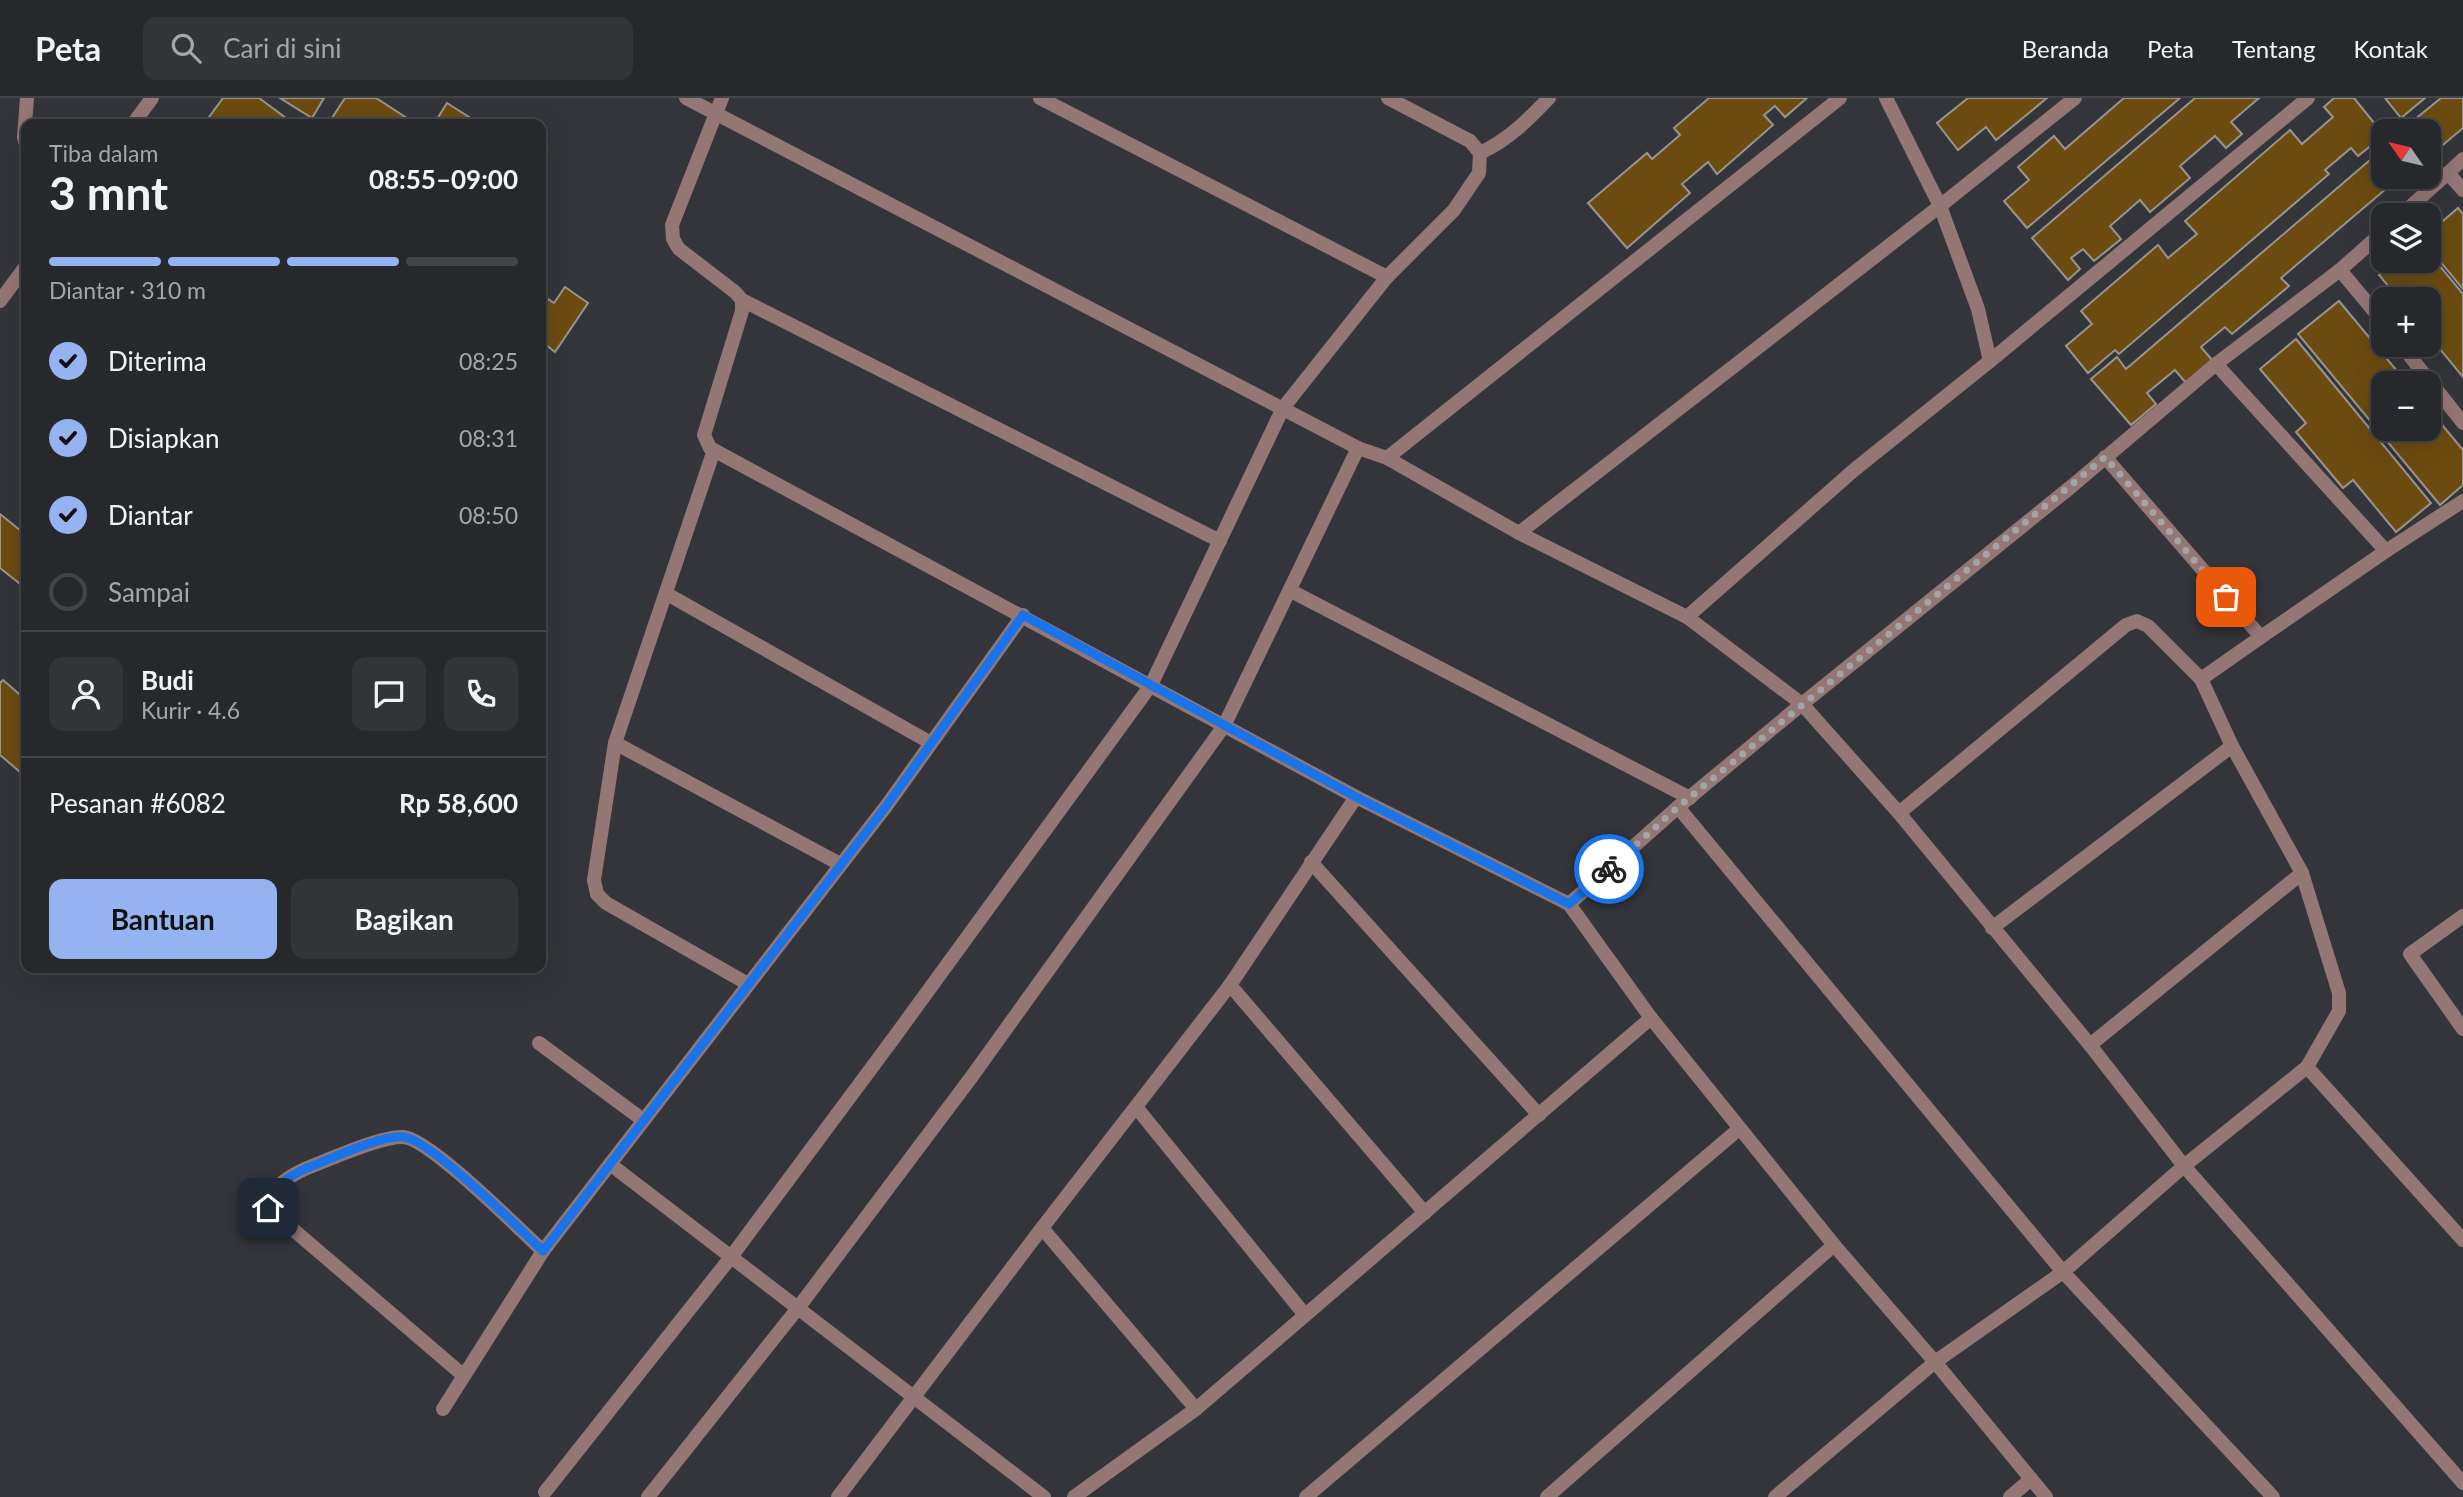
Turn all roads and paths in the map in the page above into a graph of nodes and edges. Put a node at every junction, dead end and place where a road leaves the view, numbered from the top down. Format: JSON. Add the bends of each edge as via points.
{"nodes":[{"id":1,"x":27,"y":98,"type":"edge"},
{"id":2,"x":152,"y":98,"type":"edge"},
{"id":3,"x":686,"y":98,"type":"edge"},
{"id":4,"x":722,"y":98,"type":"edge"},
{"id":5,"x":1040,"y":98,"type":"edge"},
{"id":6,"x":1388,"y":98,"type":"edge"},
{"id":7,"x":1549,"y":98,"type":"edge"},
{"id":8,"x":1840,"y":98,"type":"edge"},
{"id":9,"x":1886,"y":98,"type":"edge"},
{"id":10,"x":2075,"y":98,"type":"edge"},
{"id":11,"x":2308,"y":98,"type":"edge"},
{"id":12,"x":716,"y":114,"type":"junction"},
{"id":13,"x":25,"y":119,"type":"edge"},
{"id":14,"x":137,"y":119,"type":"edge"},
{"id":15,"x":1480,"y":153,"type":"junction"},
{"id":16,"x":2463,"y":159,"type":"edge"},
{"id":17,"x":2448,"y":173,"type":"junction"},
{"id":18,"x":2463,"y":190,"type":"edge"},
{"id":19,"x":2414,"y":203,"type":"edge"},
{"id":20,"x":1940,"y":206,"type":"junction"},
{"id":21,"x":2371,"y":243,"type":"edge"},
{"id":22,"x":2340,"y":270,"type":"junction"},
{"id":23,"x":21,"y":273,"type":"edge"},
{"id":24,"x":1387,"y":278,"type":"junction"},
{"id":25,"x":742,"y":300,"type":"junction"},
{"id":26,"x":0,"y":301,"type":"edge"},
{"id":27,"x":2371,"y":307,"type":"edge"},
{"id":28,"x":2411,"y":357,"type":"edge"},
{"id":29,"x":1990,"y":361,"type":"junction"},
{"id":30,"x":2216,"y":364,"type":"junction"},
{"id":31,"x":1288,"y":411,"type":"junction"},
{"id":32,"x":2463,"y":423,"type":"edge"},
{"id":33,"x":1353,"y":445,"type":"junction"},
{"id":34,"x":714,"y":450,"type":"junction"},
{"id":35,"x":2105,"y":457,"type":"junction"},
{"id":36,"x":1387,"y":458,"type":"junction"},
{"id":37,"x":2463,"y":501,"type":"edge"},
{"id":38,"x":1518,"y":533,"type":"junction"},
{"id":39,"x":1220,"y":541,"type":"junction"},
{"id":40,"x":2386,"y":551,"type":"junction"},
{"id":41,"x":1291,"y":591,"type":"junction"},
{"id":42,"x":667,"y":594,"type":"junction"},
{"id":43,"x":1023,"y":615,"type":"junction"},
{"id":44,"x":1687,"y":617,"type":"junction"},
{"id":45,"x":2261,"y":637,"type":"junction"},
{"id":46,"x":2201,"y":680,"type":"junction"},
{"id":47,"x":1155,"y":687,"type":"junction"},
{"id":48,"x":1802,"y":704,"type":"junction"},
{"id":49,"x":1220,"y":724,"type":"junction"},
{"id":50,"x":615,"y":743,"type":"junction"},
{"id":51,"x":931,"y":743,"type":"junction"},
{"id":52,"x":2232,"y":747,"type":"junction"},
{"id":53,"x":1356,"y":797,"type":"junction"},
{"id":54,"x":1684,"y":802,"type":"junction"},
{"id":55,"x":1899,"y":813,"type":"junction"},
{"id":56,"x":1311,"y":862,"type":"junction"},
{"id":57,"x":841,"y":864,"type":"junction"},
{"id":58,"x":2302,"y":873,"type":"junction"},
{"id":59,"x":1569,"y":904,"type":"junction"},
{"id":60,"x":2463,"y":916,"type":"edge"},
{"id":61,"x":1992,"y":928,"type":"junction"},
{"id":62,"x":748,"y":984,"type":"junction"},
{"id":63,"x":1230,"y":985,"type":"junction"},
{"id":64,"x":1651,"y":1018,"type":"junction"},
{"id":65,"x":2463,"y":1029,"type":"edge"},
{"id":66,"x":540,"y":1044,"type":"dead end"},
{"id":67,"x":2090,"y":1045,"type":"junction"},
{"id":68,"x":2307,"y":1067,"type":"junction"},
{"id":69,"x":1136,"y":1107,"type":"junction"},
{"id":70,"x":1539,"y":1115,"type":"junction"},
{"id":71,"x":643,"y":1120,"type":"junction"},
{"id":72,"x":1740,"y":1129,"type":"junction"},
{"id":73,"x":610,"y":1164,"type":"junction"},
{"id":74,"x":2184,"y":1166,"type":"junction"},
{"id":75,"x":1425,"y":1213,"type":"junction"},
{"id":76,"x":1042,"y":1227,"type":"junction"},
{"id":77,"x":2463,"y":1240,"type":"edge"},
{"id":78,"x":1834,"y":1245,"type":"junction"},
{"id":79,"x":543,"y":1251,"type":"junction"},
{"id":80,"x":735,"y":1260,"type":"junction"},
{"id":81,"x":2063,"y":1272,"type":"junction"},
{"id":82,"x":794,"y":1306,"type":"junction"},
{"id":83,"x":1305,"y":1315,"type":"junction"},
{"id":84,"x":1935,"y":1362,"type":"junction"},
{"id":85,"x":464,"y":1376,"type":"junction"},
{"id":86,"x":915,"y":1398,"type":"junction"},
{"id":87,"x":443,"y":1409,"type":"dead end"},
{"id":88,"x":1196,"y":1409,"type":"junction"},
{"id":89,"x":2031,"y":1479,"type":"junction"},
{"id":90,"x":2463,"y":1483,"type":"edge"},
{"id":91,"x":545,"y":1492,"type":"dead end"},
{"id":92,"x":648,"y":1497,"type":"edge"},
{"id":93,"x":838,"y":1497,"type":"edge"},
{"id":94,"x":1044,"y":1497,"type":"edge"},
{"id":95,"x":1074,"y":1497,"type":"edge"},
{"id":96,"x":1306,"y":1497,"type":"edge"},
{"id":97,"x":1547,"y":1497,"type":"edge"},
{"id":98,"x":1775,"y":1497,"type":"edge"},
{"id":99,"x":2010,"y":1497,"type":"edge"},
{"id":100,"x":2046,"y":1497,"type":"edge"},
{"id":101,"x":2273,"y":1497,"type":"edge"}],
"edges":[{"from":1,"to":13,"type":"street"},
{"from":2,"to":14,"type":"street"},
{"from":3,"to":12,"type":"street"},
{"from":4,"to":12,"type":"street"},
{"from":5,"to":24,"type":"street"},
{"from":6,"to":15,"type":"street","via":[[1470,141]]},
{"from":7,"to":15,"type":"street","via":[[1511,135]]},
{"from":8,"to":36,"type":"street"},
{"from":9,"to":20,"type":"street"},
{"from":10,"to":20,"type":"street"},
{"from":11,"to":29,"type":"street"},
{"from":12,"to":25,"type":"street","via":[[673,225],[673,239]]},
{"from":12,"to":31,"type":"street"},
{"from":15,"to":24,"type":"street","via":[[1479,173],[1454,210]]},
{"from":16,"to":17,"type":"street"},
{"from":17,"to":18,"type":"street"},
{"from":17,"to":19,"type":"street"},
{"from":20,"to":29,"type":"street","via":[[1978,309]]},
{"from":20,"to":38,"type":"street"},
{"from":21,"to":22,"type":"street"},
{"from":22,"to":27,"type":"street"},
{"from":22,"to":30,"type":"street"},
{"from":23,"to":26,"type":"street"},
{"from":24,"to":31,"type":"street"},
{"from":25,"to":34,"type":"street","via":[[704,435]]},
{"from":25,"to":39,"type":"street"},
{"from":28,"to":32,"type":"street"},
{"from":29,"to":44,"type":"street","via":[[1854,470]]},
{"from":30,"to":35,"type":"street"},
{"from":30,"to":40,"type":"street"},
{"from":31,"to":33,"type":"street"},
{"from":31,"to":39,"type":"street"},
{"from":33,"to":36,"type":"street"},
{"from":33,"to":41,"type":"street"},
{"from":34,"to":42,"type":"street"},
{"from":34,"to":43,"type":"street"},
{"from":35,"to":45,"type":"street"},
{"from":35,"to":48,"type":"street"},
{"from":36,"to":38,"type":"street"},
{"from":37,"to":40,"type":"street"},
{"from":38,"to":44,"type":"street"},
{"from":39,"to":47,"type":"street"},
{"from":40,"to":45,"type":"street"},
{"from":41,"to":49,"type":"street"},
{"from":41,"to":54,"type":"street"},
{"from":42,"to":50,"type":"street"},
{"from":42,"to":51,"type":"street"},
{"from":43,"to":47,"type":"street"},
{"from":43,"to":51,"type":"street"},
{"from":44,"to":48,"type":"street"},
{"from":45,"to":46,"type":"street"},
{"from":46,"to":52,"type":"street"},
{"from":46,"to":55,"type":"street","via":[[2148,626],[2137,621],[2126,625]]},
{"from":47,"to":49,"type":"street"},
{"from":47,"to":80,"type":"street"},
{"from":48,"to":54,"type":"street"},
{"from":48,"to":55,"type":"street"},
{"from":49,"to":53,"type":"street"},
{"from":49,"to":82,"type":"street","via":[[970,1079]]},
{"from":50,"to":57,"type":"street"},
{"from":50,"to":62,"type":"street","via":[[594,880],[597,894]]},
{"from":51,"to":57,"type":"street"},
{"from":52,"to":58,"type":"street"},
{"from":52,"to":61,"type":"street"},
{"from":53,"to":56,"type":"street"},
{"from":53,"to":59,"type":"street"},
{"from":54,"to":59,"type":"street"},
{"from":54,"to":81,"type":"street"},
{"from":55,"to":61,"type":"street"},
{"from":56,"to":63,"type":"street"},
{"from":56,"to":70,"type":"street"},
{"from":57,"to":62,"type":"street"},
{"from":58,"to":67,"type":"street"},
{"from":58,"to":68,"type":"street","via":[[2340,1006]]},
{"from":59,"to":64,"type":"street"},
{"from":60,"to":65,"type":"street","via":[[2410,954]]},
{"from":61,"to":67,"type":"street"},
{"from":62,"to":71,"type":"street"},
{"from":63,"to":69,"type":"street"},
{"from":63,"to":75,"type":"street"},
{"from":64,"to":70,"type":"street"},
{"from":64,"to":72,"type":"street"},
{"from":66,"to":71,"type":"street"},
{"from":67,"to":74,"type":"street"},
{"from":68,"to":74,"type":"street"},
{"from":68,"to":77,"type":"street"},
{"from":69,"to":76,"type":"street"},
{"from":69,"to":83,"type":"street"},
{"from":70,"to":75,"type":"street"},
{"from":71,"to":73,"type":"street"},
{"from":72,"to":78,"type":"street"},
{"from":72,"to":96,"type":"street"},
{"from":73,"to":79,"type":"street"},
{"from":73,"to":80,"type":"street"},
{"from":74,"to":81,"type":"street"},
{"from":74,"to":90,"type":"street"},
{"from":75,"to":83,"type":"street"},
{"from":76,"to":86,"type":"street"},
{"from":76,"to":88,"type":"street"},
{"from":78,"to":84,"type":"street"},
{"from":78,"to":97,"type":"street"},
{"from":79,"to":85,"type":"street"},
{"from":79,"to":85,"type":"street","via":[[442,1158],[421,1142],[405,1137],[342,1153],[295,1173],[272,1196],[268,1208]]},
{"from":80,"to":82,"type":"street"},
{"from":80,"to":91,"type":"street"},
{"from":81,"to":84,"type":"street"},
{"from":81,"to":101,"type":"street"},
{"from":82,"to":86,"type":"street"},
{"from":82,"to":92,"type":"street"},
{"from":83,"to":88,"type":"street"},
{"from":84,"to":89,"type":"street"},
{"from":84,"to":98,"type":"street"},
{"from":85,"to":87,"type":"street"},
{"from":86,"to":93,"type":"street"},
{"from":86,"to":94,"type":"street"},
{"from":88,"to":95,"type":"street"},
{"from":89,"to":99,"type":"street"},
{"from":89,"to":100,"type":"street"}]}
